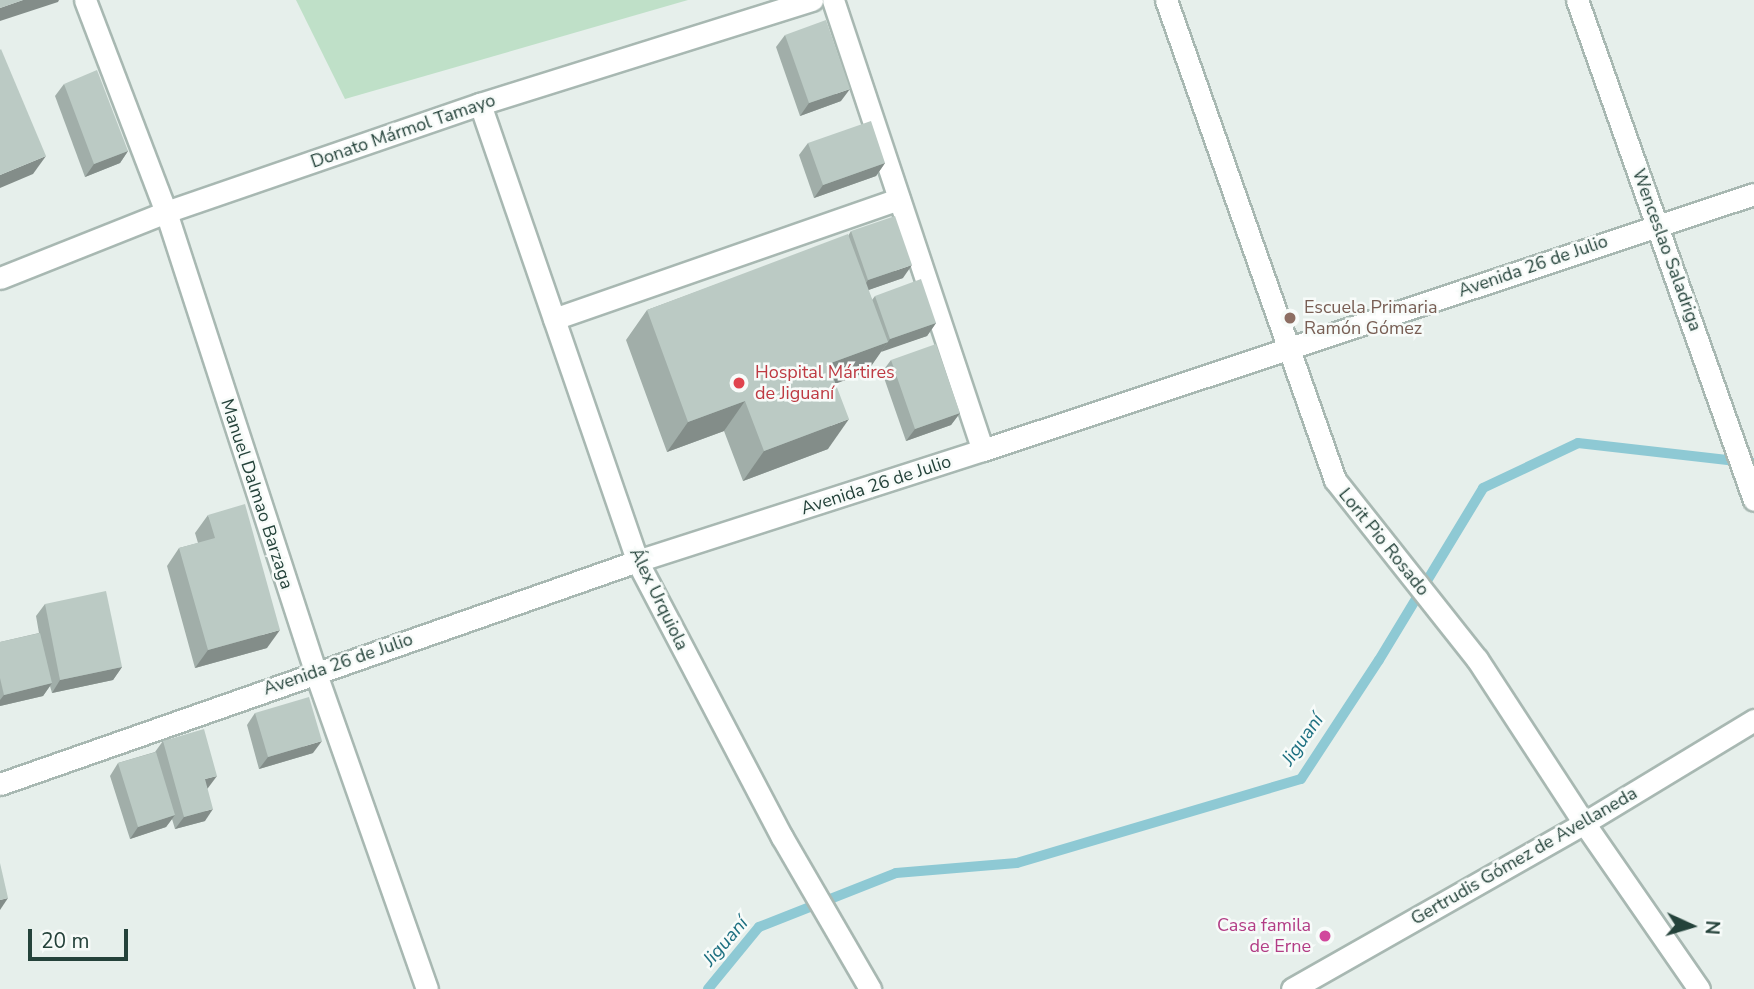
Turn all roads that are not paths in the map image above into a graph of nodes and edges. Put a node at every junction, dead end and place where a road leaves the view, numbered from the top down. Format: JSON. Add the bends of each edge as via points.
{"nodes":[{"id":1,"x":85,"y":0,"type":"edge"},
{"id":2,"x":812,"y":0,"type":"edge"},
{"id":3,"x":832,"y":0,"type":"edge"},
{"id":4,"x":1166,"y":0,"type":"edge"},
{"id":5,"x":1577,"y":0,"type":"edge"},
{"id":6,"x":786,"y":4,"type":"edge"},
{"id":7,"x":480,"y":104,"type":"junction"},
{"id":8,"x":1754,"y":194,"type":"edge"},
{"id":9,"x":899,"y":200,"type":"junction"},
{"id":10,"x":166,"y":212,"type":"junction"},
{"id":11,"x":1658,"y":224,"type":"junction"},
{"id":12,"x":0,"y":278,"type":"edge"},
{"id":13,"x":554,"y":318,"type":"junction"},
{"id":14,"x":1288,"y":348,"type":"junction"},
{"id":15,"x":983,"y":450,"type":"junction"},
{"id":16,"x":1754,"y":500,"type":"edge"},
{"id":17,"x":637,"y":561,"type":"junction"},
{"id":18,"x":315,"y":671,"type":"junction"},
{"id":19,"x":1754,"y":720,"type":"edge"},
{"id":20,"x":0,"y":784,"type":"edge"},
{"id":21,"x":1584,"y":823,"type":"junction"},
{"id":22,"x":869,"y":987,"type":"edge"},
{"id":23,"x":427,"y":989,"type":"edge"},
{"id":24,"x":1292,"y":989,"type":"edge"},
{"id":25,"x":1699,"y":989,"type":"edge"}],
"edges":[{"from":1,"to":10,"type":"street","name":"Manuel Dalmao Barzaga"},
{"from":2,"to":6,"type":"street","name":"Donato Mármol Tamayo"},
{"from":3,"to":9,"type":"street"},
{"from":4,"to":14,"type":"street","name":"Lorit Pio Rosado"},
{"from":5,"to":11,"type":"street","name":"Wenceslao Saladriga"},
{"from":6,"to":7,"type":"street","name":"Donato Mármol Tamayo"},
{"from":7,"to":10,"type":"street","name":"Donato Mármol Tamayo"},
{"from":7,"to":13,"type":"street","name":"Álex Urquiola"},
{"from":8,"to":11,"type":"street","name":"Avenida 26 de Julio"},
{"from":9,"to":13,"type":"street"},
{"from":9,"to":15,"type":"street"},
{"from":10,"to":12,"type":"street","name":"Donato Mármol Tamayo"},
{"from":10,"to":18,"type":"street","name":"Manuel Dalmao Barzaga"},
{"from":11,"to":14,"type":"street","name":"Avenida 26 de Julio"},
{"from":11,"to":16,"type":"street","name":"Wenceslao Saladriga"},
{"from":13,"to":17,"type":"street","name":"Álex Urquiola"},
{"from":14,"to":15,"type":"street","name":"Avenida 26 de Julio"},
{"from":14,"to":21,"type":"street","name":"Lorit Pio Rosado","via":[[1335,480],[1477,659]]},
{"from":15,"to":17,"type":"street","name":"Avenida 26 de Julio"},
{"from":17,"to":18,"type":"street","name":"Avenida 26 de Julio"},
{"from":17,"to":22,"type":"street","name":"Álex Urquiola","via":[[782,837]]},
{"from":18,"to":20,"type":"street","name":"Avenida 26 de Julio"},
{"from":18,"to":23,"type":"street","name":"Manuel Dalmao Barzaga"},
{"from":19,"to":21,"type":"street","name":"Gertrudis Gómez de Avellaneda"},
{"from":21,"to":24,"type":"street","name":"Gertrudis Gómez de Avellaneda"},
{"from":21,"to":25,"type":"street","name":"Lorit Pio Rosado"}]}
